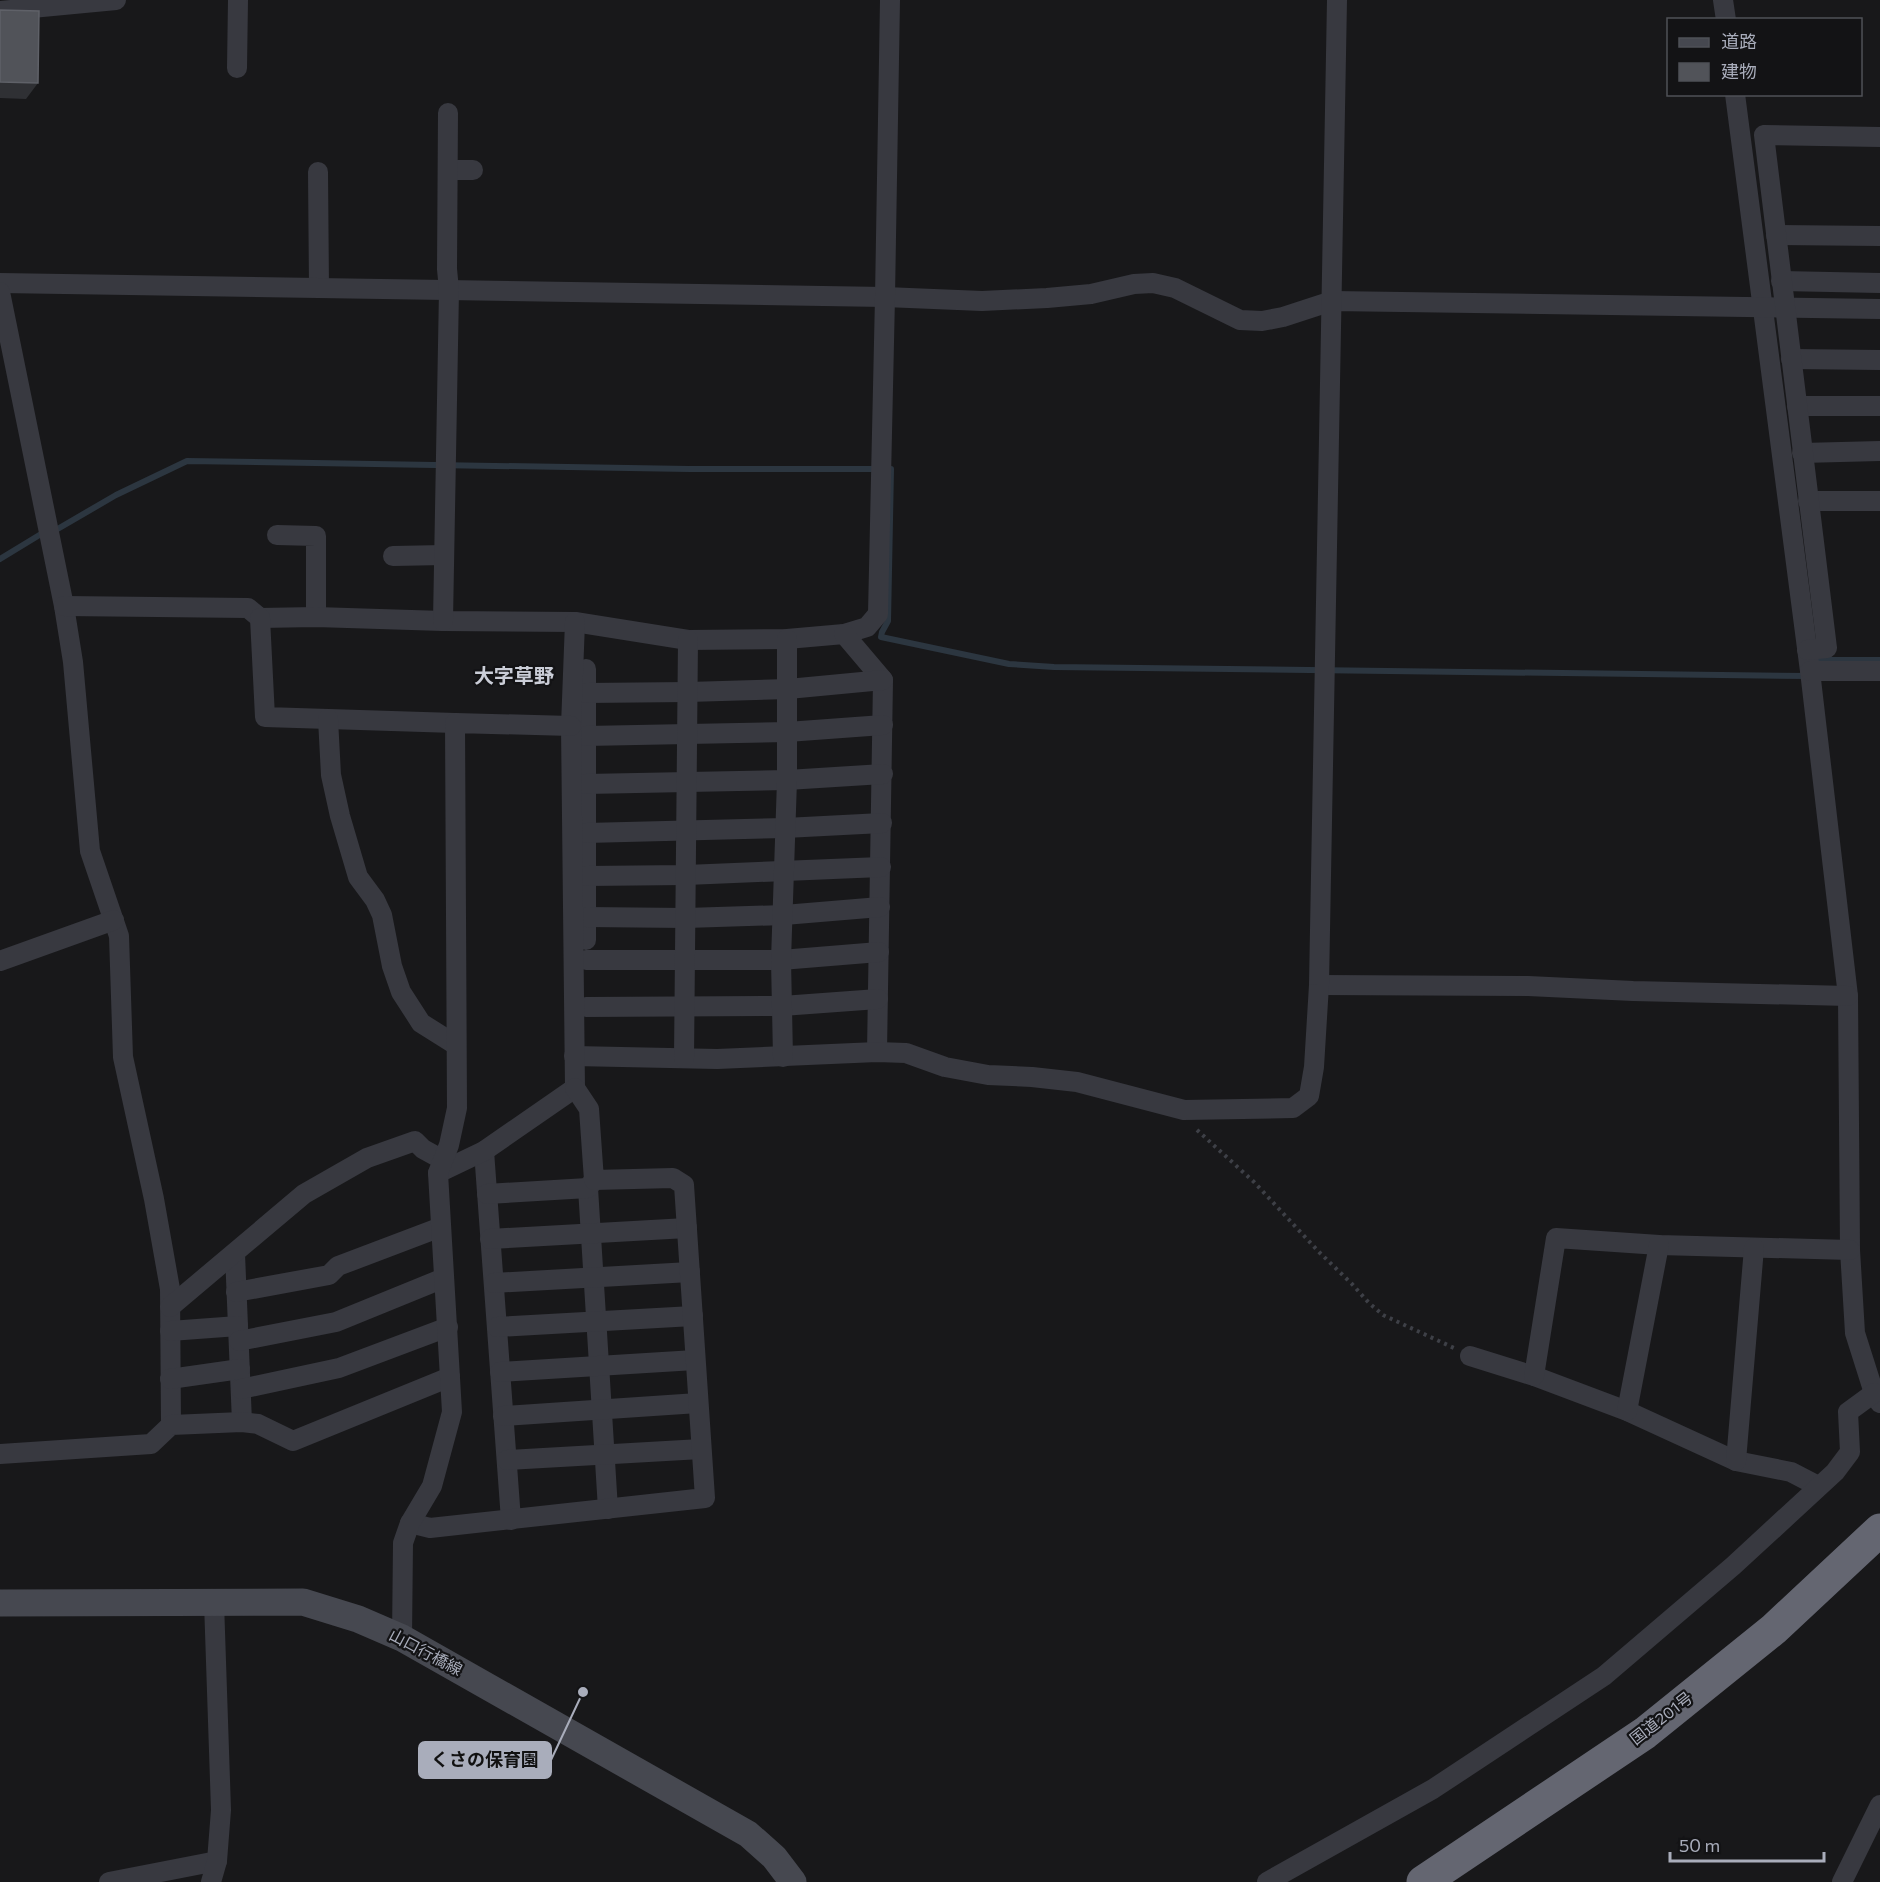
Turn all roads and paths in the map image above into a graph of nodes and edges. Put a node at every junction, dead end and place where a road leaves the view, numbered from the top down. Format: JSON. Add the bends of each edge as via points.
{"nodes":[{"id":1,"x":116,"y":0,"type":"edge"},
{"id":2,"x":238,"y":0,"type":"edge"},
{"id":3,"x":890,"y":0,"type":"edge"},
{"id":4,"x":1337,"y":0,"type":"edge"},
{"id":5,"x":1723,"y":0,"type":"edge"},
{"id":6,"x":0,"y":11,"type":"edge"},
{"id":7,"x":1726,"y":18,"type":"edge"},
{"id":8,"x":237,"y":68,"type":"dead end"},
{"id":9,"x":1735,"y":96,"type":"edge"},
{"id":10,"x":448,"y":113,"type":"dead end"},
{"id":11,"x":1880,"y":137,"type":"edge"},
{"id":12,"x":448,"y":170,"type":"junction"},
{"id":13,"x":473,"y":170,"type":"dead end"},
{"id":14,"x":318,"y":172,"type":"dead end"},
{"id":15,"x":1776,"y":235,"type":"junction"},
{"id":16,"x":1880,"y":236,"type":"edge"},
{"id":17,"x":1781,"y":281,"type":"junction"},
{"id":18,"x":1880,"y":283,"type":"edge"},
{"id":19,"x":0,"y":284,"type":"edge"},
{"id":20,"x":319,"y":288,"type":"junction"},
{"id":21,"x":449,"y":290,"type":"junction"},
{"id":22,"x":0,"y":292,"type":"edge"},
{"id":23,"x":885,"y":297,"type":"junction"},
{"id":24,"x":1332,"y":301,"type":"junction"},
{"id":25,"x":1763,"y":307,"type":"junction"},
{"id":26,"x":1784,"y":308,"type":"junction"},
{"id":27,"x":1880,"y":309,"type":"edge"},
{"id":28,"x":1791,"y":359,"type":"junction"},
{"id":29,"x":1880,"y":360,"type":"edge"},
{"id":30,"x":1797,"y":406,"type":"junction"},
{"id":31,"x":1880,"y":406,"type":"edge"},
{"id":32,"x":1880,"y":451,"type":"edge"},
{"id":33,"x":1802,"y":453,"type":"junction"},
{"id":34,"x":1808,"y":501,"type":"junction"},
{"id":35,"x":1880,"y":501,"type":"edge"},
{"id":36,"x":277,"y":535,"type":"dead end"},
{"id":37,"x":444,"y":555,"type":"junction"},
{"id":38,"x":393,"y":556,"type":"dead end"},
{"id":39,"x":64,"y":606,"type":"junction"},
{"id":40,"x":316,"y":616,"type":"junction"},
{"id":41,"x":260,"y":618,"type":"junction"},
{"id":42,"x":443,"y":621,"type":"junction"},
{"id":43,"x":575,"y":622,"type":"junction"},
{"id":44,"x":844,"y":634,"type":"junction"},
{"id":45,"x":787,"y":639,"type":"junction"},
{"id":46,"x":688,"y":640,"type":"junction"},
{"id":47,"x":1807,"y":650,"type":"junction"},
{"id":48,"x":586,"y":656,"type":"dead end"},
{"id":49,"x":1810,"y":670,"type":"junction"},
{"id":50,"x":1880,"y":671,"type":"edge"},
{"id":51,"x":883,"y":680,"type":"junction"},
{"id":52,"x":788,"y":689,"type":"junction"},
{"id":53,"x":688,"y":692,"type":"junction"},
{"id":54,"x":586,"y":693,"type":"junction"},
{"id":55,"x":328,"y":719,"type":"junction"},
{"id":56,"x":455,"y":723,"type":"junction"},
{"id":57,"x":883,"y":724,"type":"junction"},
{"id":58,"x":579,"y":731,"type":"junction"},
{"id":59,"x":787,"y":732,"type":"junction"},
{"id":60,"x":687,"y":735,"type":"junction"},
{"id":61,"x":883,"y":774,"type":"junction"},
{"id":62,"x":787,"y":780,"type":"junction"},
{"id":63,"x":687,"y":783,"type":"junction"},
{"id":64,"x":586,"y":784,"type":"junction"},
{"id":65,"x":882,"y":823,"type":"junction"},
{"id":66,"x":785,"y":828,"type":"junction"},
{"id":67,"x":686,"y":831,"type":"junction"},
{"id":68,"x":586,"y":833,"type":"junction"},
{"id":69,"x":881,"y":867,"type":"junction"},
{"id":70,"x":784,"y":871,"type":"junction"},
{"id":71,"x":686,"y":875,"type":"junction"},
{"id":72,"x":586,"y":876,"type":"junction"},
{"id":73,"x":880,"y":907,"type":"junction"},
{"id":74,"x":784,"y":915,"type":"junction"},
{"id":75,"x":586,"y":917,"type":"junction"},
{"id":76,"x":686,"y":918,"type":"junction"},
{"id":77,"x":114,"y":920,"type":"junction"},
{"id":78,"x":879,"y":952,"type":"junction"},
{"id":79,"x":586,"y":960,"type":"junction"},
{"id":80,"x":685,"y":960,"type":"junction"},
{"id":81,"x":781,"y":960,"type":"junction"},
{"id":82,"x":0,"y":961,"type":"edge"},
{"id":83,"x":1319,"y":985,"type":"junction"},
{"id":84,"x":1848,"y":996,"type":"junction"},
{"id":85,"x":878,"y":999,"type":"junction"},
{"id":86,"x":782,"y":1006,"type":"junction"},
{"id":87,"x":586,"y":1008,"type":"junction"},
{"id":88,"x":685,"y":1008,"type":"junction"},
{"id":89,"x":456,"y":1046,"type":"junction"},
{"id":90,"x":580,"y":1050,"type":"junction"},
{"id":91,"x":877,"y":1052,"type":"junction"},
{"id":92,"x":684,"y":1058,"type":"junction"},
{"id":93,"x":783,"y":1058,"type":"junction"},
{"id":94,"x":575,"y":1088,"type":"junction"},
{"id":95,"x":1184,"y":1110,"type":"junction"},
{"id":96,"x":484,"y":1151,"type":"junction"},
{"id":97,"x":441,"y":1166,"type":"junction"},
{"id":98,"x":591,"y":1184,"type":"junction"},
{"id":99,"x":487,"y":1194,"type":"junction"},
{"id":100,"x":441,"y":1227,"type":"junction"},
{"id":101,"x":687,"y":1228,"type":"junction"},
{"id":102,"x":591,"y":1233,"type":"junction"},
{"id":103,"x":490,"y":1239,"type":"junction"},
{"id":104,"x":1659,"y":1245,"type":"junction"},
{"id":105,"x":1754,"y":1248,"type":"junction"},
{"id":106,"x":1850,"y":1250,"type":"junction"},
{"id":107,"x":235,"y":1254,"type":"junction"},
{"id":108,"x":690,"y":1272,"type":"junction"},
{"id":109,"x":594,"y":1277,"type":"junction"},
{"id":110,"x":444,"y":1278,"type":"junction"},
{"id":111,"x":494,"y":1283,"type":"junction"},
{"id":112,"x":237,"y":1292,"type":"junction"},
{"id":113,"x":170,"y":1307,"type":"junction"},
{"id":114,"x":693,"y":1316,"type":"junction"},
{"id":115,"x":596,"y":1321,"type":"junction"},
{"id":116,"x":448,"y":1327,"type":"junction"},
{"id":117,"x":497,"y":1327,"type":"junction"},
{"id":118,"x":170,"y":1331,"type":"junction"},
{"id":119,"x":238,"y":1333,"type":"junction"},
{"id":120,"x":1470,"y":1356,"type":"joint"},
{"id":121,"x":695,"y":1360,"type":"junction"},
{"id":122,"x":599,"y":1366,"type":"junction"},
{"id":123,"x":500,"y":1372,"type":"junction"},
{"id":124,"x":450,"y":1377,"type":"junction"},
{"id":125,"x":1534,"y":1377,"type":"junction"},
{"id":126,"x":170,"y":1379,"type":"junction"},
{"id":127,"x":240,"y":1379,"type":"junction"},
{"id":128,"x":1877,"y":1398,"type":"edge"},
{"id":129,"x":698,"y":1403,"type":"junction"},
{"id":130,"x":602,"y":1409,"type":"junction"},
{"id":131,"x":1626,"y":1411,"type":"junction"},
{"id":132,"x":503,"y":1416,"type":"junction"},
{"id":133,"x":242,"y":1422,"type":"junction"},
{"id":134,"x":171,"y":1425,"type":"junction"},
{"id":135,"x":701,"y":1449,"type":"junction"},
{"id":136,"x":0,"y":1454,"type":"edge"},
{"id":137,"x":605,"y":1455,"type":"junction"},
{"id":138,"x":507,"y":1460,"type":"junction"},
{"id":139,"x":1736,"y":1461,"type":"junction"},
{"id":140,"x":1818,"y":1486,"type":"junction"},
{"id":141,"x":608,"y":1509,"type":"junction"},
{"id":142,"x":511,"y":1520,"type":"junction"},
{"id":143,"x":410,"y":1523,"type":"junction"},
{"id":144,"x":1880,"y":1530,"type":"edge"},
{"id":145,"x":0,"y":1602,"type":"edge"},
{"id":146,"x":214,"y":1602,"type":"junction"},
{"id":147,"x":402,"y":1638,"type":"junction"},
{"id":148,"x":1880,"y":1806,"type":"edge"},
{"id":149,"x":217,"y":1861,"type":"junction"},
{"id":150,"x":108,"y":1882,"type":"edge"},
{"id":151,"x":211,"y":1882,"type":"edge"},
{"id":152,"x":793,"y":1882,"type":"edge"},
{"id":153,"x":1267,"y":1882,"type":"edge"},
{"id":154,"x":1423,"y":1882,"type":"edge"},
{"id":155,"x":1842,"y":1882,"type":"edge"}],
"edges":[{"from":1,"to":6,"type":"street"},
{"from":2,"to":8,"type":"street"},
{"from":3,"to":23,"type":"street"},
{"from":4,"to":24,"type":"street"},
{"from":5,"to":7,"type":"street"},
{"from":9,"to":25,"type":"street"},
{"from":10,"to":12,"type":"street"},
{"from":11,"to":15,"type":"street","via":[[1764,135]]},
{"from":12,"to":13,"type":"street"},
{"from":12,"to":21,"type":"street"},
{"from":14,"to":20,"type":"street"},
{"from":15,"to":16,"type":"street"},
{"from":15,"to":17,"type":"street"},
{"from":17,"to":18,"type":"street"},
{"from":17,"to":26,"type":"street"},
{"from":19,"to":20,"type":"street"},
{"from":20,"to":21,"type":"street"},
{"from":21,"to":23,"type":"street"},
{"from":21,"to":37,"type":"street"},
{"from":22,"to":39,"type":"street"},
{"from":23,"to":24,"type":"street","via":[[982,302],[1091,294],[1153,283],[1175,288],[1239,320],[1262,321]]},
{"from":23,"to":44,"type":"street","via":[[878,614],[867,627]]},
{"from":24,"to":25,"type":"street"},
{"from":24,"to":83,"type":"street"},
{"from":25,"to":26,"type":"street"},
{"from":25,"to":47,"type":"street"},
{"from":26,"to":27,"type":"street"},
{"from":26,"to":28,"type":"street"},
{"from":28,"to":29,"type":"street"},
{"from":28,"to":30,"type":"street"},
{"from":30,"to":31,"type":"street"},
{"from":30,"to":33,"type":"street"},
{"from":32,"to":33,"type":"street"},
{"from":33,"to":34,"type":"street"},
{"from":34,"to":35,"type":"street"},
{"from":34,"to":47,"type":"street","via":[[1827,648]]},
{"from":36,"to":40,"type":"street","via":[[316,536]]},
{"from":37,"to":38,"type":"street"},
{"from":37,"to":42,"type":"street"},
{"from":39,"to":41,"type":"street","via":[[248,608]]},
{"from":39,"to":77,"type":"street","via":[[73,662],[90,852]]},
{"from":40,"to":41,"type":"street"},
{"from":40,"to":42,"type":"street"},
{"from":41,"to":55,"type":"street","via":[[265,717]]},
{"from":42,"to":43,"type":"street"},
{"from":43,"to":46,"type":"street"},
{"from":43,"to":58,"type":"street"},
{"from":44,"to":45,"type":"street"},
{"from":44,"to":51,"type":"street"},
{"from":45,"to":46,"type":"street"},
{"from":45,"to":52,"type":"street"},
{"from":46,"to":53,"type":"street"},
{"from":47,"to":49,"type":"street"},
{"from":48,"to":54,"type":"street"},
{"from":49,"to":50,"type":"street"},
{"from":49,"to":84,"type":"street"},
{"from":51,"to":52,"type":"street"},
{"from":51,"to":57,"type":"street"},
{"from":52,"to":53,"type":"street"},
{"from":52,"to":59,"type":"street"},
{"from":53,"to":54,"type":"street"},
{"from":53,"to":60,"type":"street"},
{"from":54,"to":58,"type":"street"},
{"from":55,"to":56,"type":"street"},
{"from":55,"to":89,"type":"street","via":[[331,775],[345,834],[358,877],[382,915],[401,992],[421,1023]]},
{"from":56,"to":58,"type":"street"},
{"from":56,"to":89,"type":"street"},
{"from":57,"to":59,"type":"street"},
{"from":57,"to":61,"type":"street"},
{"from":58,"to":60,"type":"street"},
{"from":58,"to":64,"type":"street"},
{"from":58,"to":90,"type":"street"},
{"from":59,"to":60,"type":"street"},
{"from":59,"to":62,"type":"street"},
{"from":60,"to":63,"type":"street"},
{"from":61,"to":62,"type":"street"},
{"from":61,"to":65,"type":"street"},
{"from":62,"to":63,"type":"street"},
{"from":62,"to":66,"type":"street"},
{"from":63,"to":64,"type":"street"},
{"from":63,"to":67,"type":"street"},
{"from":64,"to":68,"type":"street"},
{"from":65,"to":66,"type":"street"},
{"from":65,"to":69,"type":"street"},
{"from":66,"to":67,"type":"street"},
{"from":66,"to":70,"type":"street"},
{"from":67,"to":68,"type":"street"},
{"from":67,"to":71,"type":"street"},
{"from":68,"to":72,"type":"street"},
{"from":69,"to":70,"type":"street"},
{"from":69,"to":73,"type":"street"},
{"from":70,"to":71,"type":"street"},
{"from":70,"to":74,"type":"street"},
{"from":71,"to":72,"type":"street"},
{"from":71,"to":76,"type":"street"},
{"from":72,"to":75,"type":"street"},
{"from":73,"to":74,"type":"street"},
{"from":73,"to":78,"type":"street"},
{"from":74,"to":76,"type":"street"},
{"from":74,"to":81,"type":"street"},
{"from":75,"to":76,"type":"street"},
{"from":75,"to":79,"type":"street"},
{"from":76,"to":80,"type":"street"},
{"from":77,"to":82,"type":"street"},
{"from":77,"to":113,"type":"street","via":[[119,936],[123,1057],[154,1199]]},
{"from":78,"to":81,"type":"street"},
{"from":78,"to":85,"type":"street"},
{"from":79,"to":80,"type":"street"},
{"from":79,"to":87,"type":"street"},
{"from":80,"to":81,"type":"street"},
{"from":80,"to":88,"type":"street"},
{"from":81,"to":86,"type":"street"},
{"from":83,"to":84,"type":"street","via":[[1528,986]]},
{"from":83,"to":95,"type":"street","via":[[1309,1096],[1293,1108]]},
{"from":84,"to":106,"type":"street"},
{"from":85,"to":86,"type":"street"},
{"from":85,"to":91,"type":"street"},
{"from":86,"to":88,"type":"street"},
{"from":86,"to":93,"type":"street"},
{"from":87,"to":88,"type":"street"},
{"from":87,"to":90,"type":"street"},
{"from":88,"to":92,"type":"street"},
{"from":89,"to":97,"type":"street","via":[[457,1108]]},
{"from":90,"to":92,"type":"street"},
{"from":90,"to":94,"type":"street"},
{"from":91,"to":93,"type":"street"},
{"from":91,"to":95,"type":"street","via":[[906,1053],[988,1076],[1077,1082]]},
{"from":92,"to":93,"type":"street"},
{"from":94,"to":96,"type":"street"},
{"from":94,"to":98,"type":"street","via":[[589,1109]]},
{"from":95,"to":120,"type":"path","via":[[1194,1127],[1254,1182],[1369,1303],[1383,1315]]},
{"from":96,"to":97,"type":"street"},
{"from":96,"to":99,"type":"street"},
{"from":97,"to":100,"type":"street"},
{"from":97,"to":107,"type":"street","via":[[416,1141],[366,1158],[304,1194]]},
{"from":98,"to":99,"type":"street"},
{"from":98,"to":101,"type":"street","via":[[673,1178],[684,1185]]},
{"from":98,"to":102,"type":"street"},
{"from":99,"to":103,"type":"street"},
{"from":100,"to":110,"type":"street"},
{"from":100,"to":112,"type":"street","via":[[338,1266],[329,1275]]},
{"from":101,"to":102,"type":"street"},
{"from":101,"to":108,"type":"street"},
{"from":102,"to":103,"type":"street"},
{"from":102,"to":109,"type":"street"},
{"from":103,"to":111,"type":"street"},
{"from":104,"to":105,"type":"street"},
{"from":104,"to":125,"type":"street","via":[[1556,1238]]},
{"from":104,"to":131,"type":"street"},
{"from":105,"to":106,"type":"street"},
{"from":105,"to":139,"type":"street"},
{"from":106,"to":128,"type":"street","via":[[1855,1333]]},
{"from":107,"to":112,"type":"street"},
{"from":107,"to":113,"type":"street"},
{"from":108,"to":109,"type":"street"},
{"from":108,"to":114,"type":"street"},
{"from":109,"to":111,"type":"street"},
{"from":109,"to":115,"type":"street"},
{"from":110,"to":116,"type":"street"},
{"from":110,"to":119,"type":"street","via":[[336,1322]]},
{"from":111,"to":117,"type":"street"},
{"from":112,"to":119,"type":"street"},
{"from":113,"to":118,"type":"street"},
{"from":114,"to":115,"type":"street"},
{"from":114,"to":121,"type":"street"},
{"from":115,"to":117,"type":"street"},
{"from":115,"to":122,"type":"street"},
{"from":116,"to":124,"type":"street"},
{"from":116,"to":127,"type":"street","via":[[339,1368]]},
{"from":117,"to":123,"type":"street"},
{"from":118,"to":119,"type":"street"},
{"from":118,"to":126,"type":"street"},
{"from":119,"to":127,"type":"street"},
{"from":120,"to":125,"type":"street"},
{"from":121,"to":122,"type":"street"},
{"from":121,"to":129,"type":"street"},
{"from":122,"to":123,"type":"street"},
{"from":122,"to":130,"type":"street"},
{"from":123,"to":132,"type":"street"},
{"from":124,"to":133,"type":"street","via":[[293,1440],[258,1424]]},
{"from":124,"to":143,"type":"street","via":[[452,1412],[432,1486]]},
{"from":125,"to":131,"type":"street"},
{"from":126,"to":127,"type":"street"},
{"from":126,"to":134,"type":"street"},
{"from":127,"to":133,"type":"street"},
{"from":128,"to":140,"type":"street","via":[[1848,1412],[1850,1452]]},
{"from":129,"to":130,"type":"street"},
{"from":129,"to":135,"type":"street"},
{"from":130,"to":132,"type":"street"},
{"from":130,"to":137,"type":"street"},
{"from":131,"to":139,"type":"street"},
{"from":132,"to":138,"type":"street"},
{"from":133,"to":134,"type":"street"},
{"from":134,"to":136,"type":"street","via":[[151,1444]]},
{"from":135,"to":137,"type":"street"},
{"from":135,"to":141,"type":"street","via":[[705,1498]]},
{"from":137,"to":138,"type":"street"},
{"from":137,"to":141,"type":"street"},
{"from":138,"to":142,"type":"street"},
{"from":139,"to":140,"type":"street","via":[[1791,1472]]},
{"from":140,"to":153,"type":"street","via":[[1733,1566],[1604,1676],[1433,1789]]},
{"from":141,"to":142,"type":"street"},
{"from":142,"to":143,"type":"street","via":[[430,1528]]},
{"from":143,"to":147,"type":"street","via":[[403,1543]]},
{"from":144,"to":154,"type":"highway","name":"国道201号","via":[[1774,1629],[1645,1733]]},
{"from":145,"to":146,"type":"main road","name":"山口行橋線"},
{"from":146,"to":147,"type":"main road","name":"山口行橋線","via":[[303,1602]]},
{"from":146,"to":149,"type":"street","via":[[221,1810]]},
{"from":147,"to":152,"type":"main road","name":"山口行橋線","via":[[748,1834],[774,1857]]},
{"from":148,"to":155,"type":"street"},
{"from":149,"to":150,"type":"street"},
{"from":149,"to":151,"type":"street"}]}
